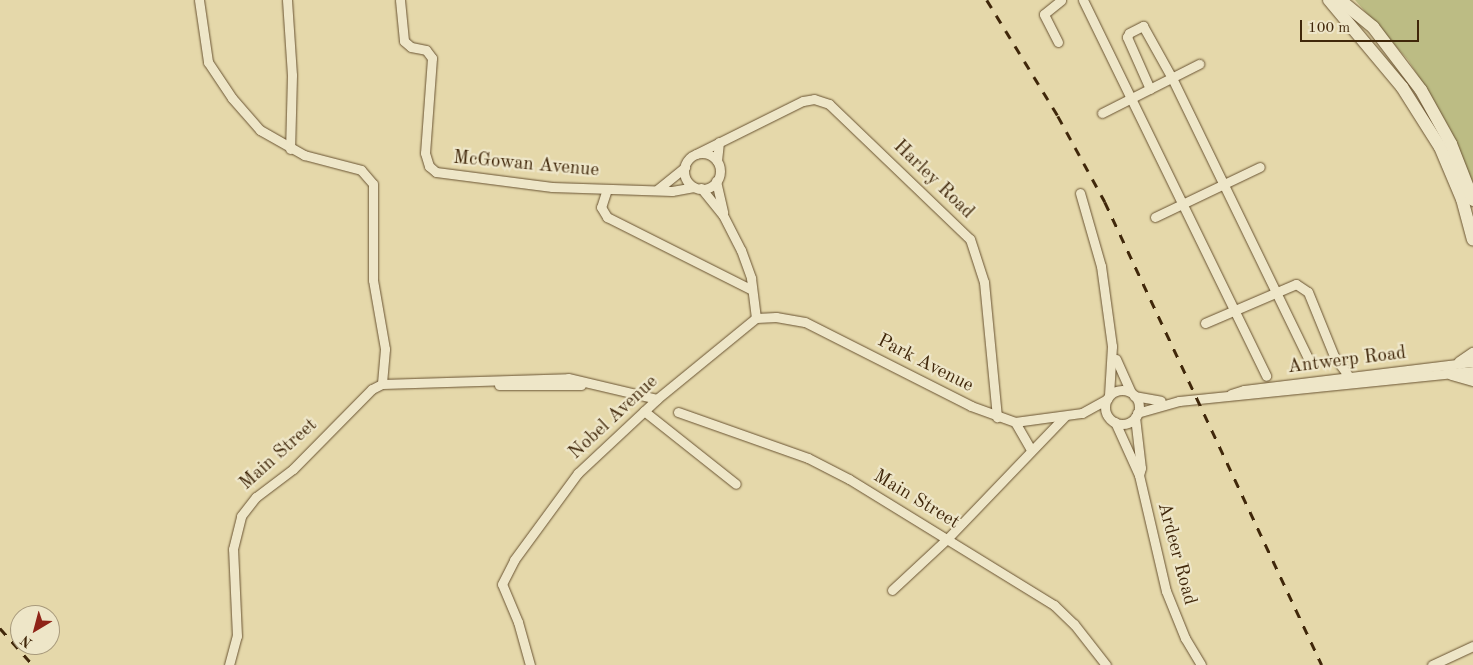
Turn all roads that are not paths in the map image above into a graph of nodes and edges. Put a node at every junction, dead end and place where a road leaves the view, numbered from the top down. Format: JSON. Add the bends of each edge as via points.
{"nodes":[{"id":1,"x":199,"y":0,"type":"edge"},
{"id":2,"x":287,"y":0,"type":"edge"},
{"id":3,"x":400,"y":0,"type":"edge"},
{"id":4,"x":1061,"y":0,"type":"edge"},
{"id":5,"x":1083,"y":0,"type":"edge"},
{"id":6,"x":1329,"y":0,"type":"edge"},
{"id":7,"x":1340,"y":0,"type":"edge"},
{"id":8,"x":1058,"y":42,"type":"dead end"},
{"id":9,"x":1199,"y":64,"type":"dead end"},
{"id":10,"x":1172,"y":78,"type":"junction"},
{"id":11,"x":1150,"y":89,"type":"junction"},
{"id":12,"x":1131,"y":100,"type":"junction"},
{"id":13,"x":1102,"y":113,"type":"dead end"},
{"id":14,"x":719,"y":142,"type":"junction"},
{"id":15,"x":290,"y":149,"type":"junction"},
{"id":16,"x":696,"y":154,"type":"junction"},
{"id":17,"x":717,"y":161,"type":"junction"},
{"id":18,"x":685,"y":167,"type":"junction"},
{"id":19,"x":1260,"y":167,"type":"dead end"},
{"id":20,"x":675,"y":175,"type":"junction"},
{"id":21,"x":716,"y":181,"type":"junction"},
{"id":22,"x":1225,"y":184,"type":"junction"},
{"id":23,"x":697,"y":187,"type":"junction"},
{"id":24,"x":607,"y":189,"type":"junction"},
{"id":25,"x":658,"y":189,"type":"junction"},
{"id":26,"x":684,"y":190,"type":"junction"},
{"id":27,"x":1080,"y":193,"type":"dead end"},
{"id":28,"x":1473,"y":200,"type":"edge"},
{"id":29,"x":1182,"y":204,"type":"junction"},
{"id":30,"x":723,"y":215,"type":"junction"},
{"id":31,"x":1155,"y":217,"type":"dead end"},
{"id":32,"x":1473,"y":240,"type":"edge"},
{"id":33,"x":752,"y":290,"type":"junction"},
{"id":34,"x":1276,"y":291,"type":"junction"},
{"id":35,"x":1234,"y":310,"type":"junction"},
{"id":36,"x":756,"y":318,"type":"junction"},
{"id":37,"x":1205,"y":323,"type":"dead end"},
{"id":38,"x":1112,"y":346,"type":"junction"},
{"id":39,"x":1473,"y":354,"type":"edge"},
{"id":40,"x":1334,"y":356,"type":"junction"},
{"id":41,"x":1309,"y":360,"type":"dead end"},
{"id":42,"x":1467,"y":362,"type":"edge"},
{"id":43,"x":1473,"y":370,"type":"edge"},
{"id":44,"x":1452,"y":374,"type":"junction"},
{"id":45,"x":1266,"y":376,"type":"dead end"},
{"id":46,"x":1350,"y":378,"type":"junction"},
{"id":47,"x":1330,"y":380,"type":"junction"},
{"id":48,"x":1473,"y":380,"type":"edge"},
{"id":49,"x":382,"y":384,"type":"junction"},
{"id":50,"x":1133,"y":394,"type":"junction"},
{"id":51,"x":1226,"y":396,"type":"junction"},
{"id":52,"x":1108,"y":397,"type":"junction"},
{"id":53,"x":657,"y":399,"type":"junction"},
{"id":54,"x":1179,"y":401,"type":"junction"},
{"id":55,"x":644,"y":411,"type":"junction"},
{"id":56,"x":678,"y":412,"type":"dead end"},
{"id":57,"x":1082,"y":413,"type":"junction"},
{"id":58,"x":1136,"y":415,"type":"junction"},
{"id":59,"x":1066,"y":416,"type":"junction"},
{"id":60,"x":997,"y":417,"type":"junction"},
{"id":61,"x":1113,"y":421,"type":"junction"},
{"id":62,"x":1015,"y":422,"type":"junction"},
{"id":63,"x":1031,"y":450,"type":"junction"},
{"id":64,"x":1139,"y":475,"type":"junction"},
{"id":65,"x":736,"y":484,"type":"dead end"},
{"id":66,"x":948,"y":538,"type":"junction"},
{"id":67,"x":892,"y":590,"type":"dead end"},
{"id":68,"x":1473,"y":646,"type":"edge"},
{"id":69,"x":228,"y":665,"type":"edge"},
{"id":70,"x":530,"y":665,"type":"edge"},
{"id":71,"x":1106,"y":665,"type":"edge"},
{"id":72,"x":1201,"y":665,"type":"edge"},
{"id":73,"x":1432,"y":665,"type":"edge"}],
"edges":[{"from":1,"to":15,"type":"street","via":[[204,48],[218,79],[260,130]]},
{"from":2,"to":15,"type":"street","via":[[292,75]]},
{"from":3,"to":24,"type":"street","name":"McGowan Avenue","via":[[404,41],[411,47],[426,50],[432,58],[425,153],[432,169],[496,181]]},
{"from":4,"to":8,"type":"street","via":[[1044,14]]},
{"from":5,"to":12,"type":"street"},
{"from":6,"to":32,"type":"main road","via":[[1402,87],[1440,147],[1462,199]]},
{"from":7,"to":28,"type":"main road","via":[[1373,27],[1421,90],[1451,144]]},
{"from":9,"to":10,"type":"street"},
{"from":10,"to":11,"type":"street"},
{"from":10,"to":11,"type":"street","via":[[1145,27],[1128,33],[1128,44]]},
{"from":10,"to":22,"type":"street"},
{"from":11,"to":12,"type":"street"},
{"from":12,"to":13,"type":"street"},
{"from":12,"to":29,"type":"street"},
{"from":14,"to":16,"type":"street","name":"Harley Road"},
{"from":14,"to":17,"type":"street"},
{"from":14,"to":60,"type":"street","name":"Harley Road","via":[[803,101],[825,102],[970,239],[984,282]]},
{"from":15,"to":49,"type":"street","via":[[361,170],[373,184],[373,280],[386,349]]},
{"from":16,"to":17,"type":"street","via":[[707,154]]},
{"from":16,"to":18,"type":"street"},
{"from":17,"to":21,"type":"street","via":[[719,172]]},
{"from":18,"to":20,"type":"street"},
{"from":18,"to":23,"type":"street","via":[[685,176]]},
{"from":19,"to":22,"type":"street"},
{"from":20,"to":25,"type":"street"},
{"from":20,"to":26,"type":"street"},
{"from":21,"to":23,"type":"street"},
{"from":21,"to":30,"type":"street"},
{"from":22,"to":29,"type":"street"},
{"from":22,"to":34,"type":"street"},
{"from":23,"to":26,"type":"street","name":"McGowan Avenue"},
{"from":23,"to":30,"type":"street"},
{"from":24,"to":25,"type":"street","name":"McGowan Avenue"},
{"from":24,"to":33,"type":"street","via":[[601,207],[607,218]]},
{"from":25,"to":26,"type":"street","name":"McGowan Avenue"},
{"from":27,"to":38,"type":"street","via":[[1101,266]]},
{"from":29,"to":31,"type":"street"},
{"from":29,"to":35,"type":"street"},
{"from":30,"to":33,"type":"street","via":[[748,266]]},
{"from":33,"to":36,"type":"street"},
{"from":34,"to":35,"type":"street"},
{"from":34,"to":40,"type":"street","via":[[1296,284],[1308,292]]},
{"from":34,"to":41,"type":"street"},
{"from":35,"to":37,"type":"street"},
{"from":35,"to":45,"type":"street"},
{"from":36,"to":53,"type":"street","name":"Nobel Avenue"},
{"from":36,"to":60,"type":"street","name":"Park Avenue","via":[[776,317],[805,322]]},
{"from":38,"to":50,"type":"street"},
{"from":38,"to":52,"type":"street"},
{"from":39,"to":42,"type":"main road"},
{"from":40,"to":46,"type":"street"},
{"from":40,"to":47,"type":"street"},
{"from":42,"to":46,"type":"street","name":"Antwerp Road"},
{"from":43,"to":44,"type":"street","name":"Antwerp Road"},
{"from":44,"to":48,"type":"main road"},
{"from":44,"to":51,"type":"street","name":"Antwerp Road"},
{"from":46,"to":47,"type":"street","name":"Antwerp Road"},
{"from":47,"to":51,"type":"street","name":"Antwerp Road","via":[[1244,390]]},
{"from":49,"to":53,"type":"street","via":[[568,378]]},
{"from":49,"to":69,"type":"street","name":"Main Street","via":[[362,397],[293,469],[256,497],[241,516],[233,549],[237,636]]},
{"from":50,"to":52,"type":"street","via":[[1117,390]]},
{"from":50,"to":54,"type":"street","name":"Antwerp Road","via":[[1152,401]]},
{"from":50,"to":58,"type":"street","via":[[1138,404]]},
{"from":51,"to":54,"type":"street","name":"Antwerp Road"},
{"from":52,"to":57,"type":"street","name":"Park Avenue"},
{"from":52,"to":61,"type":"street","via":[[1105,408]]},
{"from":53,"to":55,"type":"street","name":"Nobel Avenue"},
{"from":54,"to":58,"type":"street","name":"Antwerp Road"},
{"from":55,"to":65,"type":"street"},
{"from":55,"to":70,"type":"street","name":"Nobel Avenue","via":[[578,473],[514,560],[502,584],[518,622]]},
{"from":56,"to":66,"type":"street","name":"Main Street","via":[[808,458]]},
{"from":57,"to":59,"type":"street","name":"Park Avenue"},
{"from":57,"to":61,"type":"street","name":"Park Avenue"},
{"from":58,"to":61,"type":"street","via":[[1124,423]]},
{"from":58,"to":64,"type":"street","name":"Ardeer Road"},
{"from":59,"to":62,"type":"street","name":"Park Avenue"},
{"from":59,"to":63,"type":"street"},
{"from":60,"to":62,"type":"street","name":"Park Avenue"},
{"from":61,"to":64,"type":"street","name":"Ardeer Road"},
{"from":62,"to":63,"type":"street"},
{"from":63,"to":66,"type":"street"},
{"from":64,"to":72,"type":"street","name":"Ardeer Road","via":[[1166,591]]},
{"from":66,"to":67,"type":"street"},
{"from":66,"to":71,"type":"street","name":"Main Street","via":[[1054,605],[1074,624]]},
{"from":68,"to":73,"type":"street"}]}
